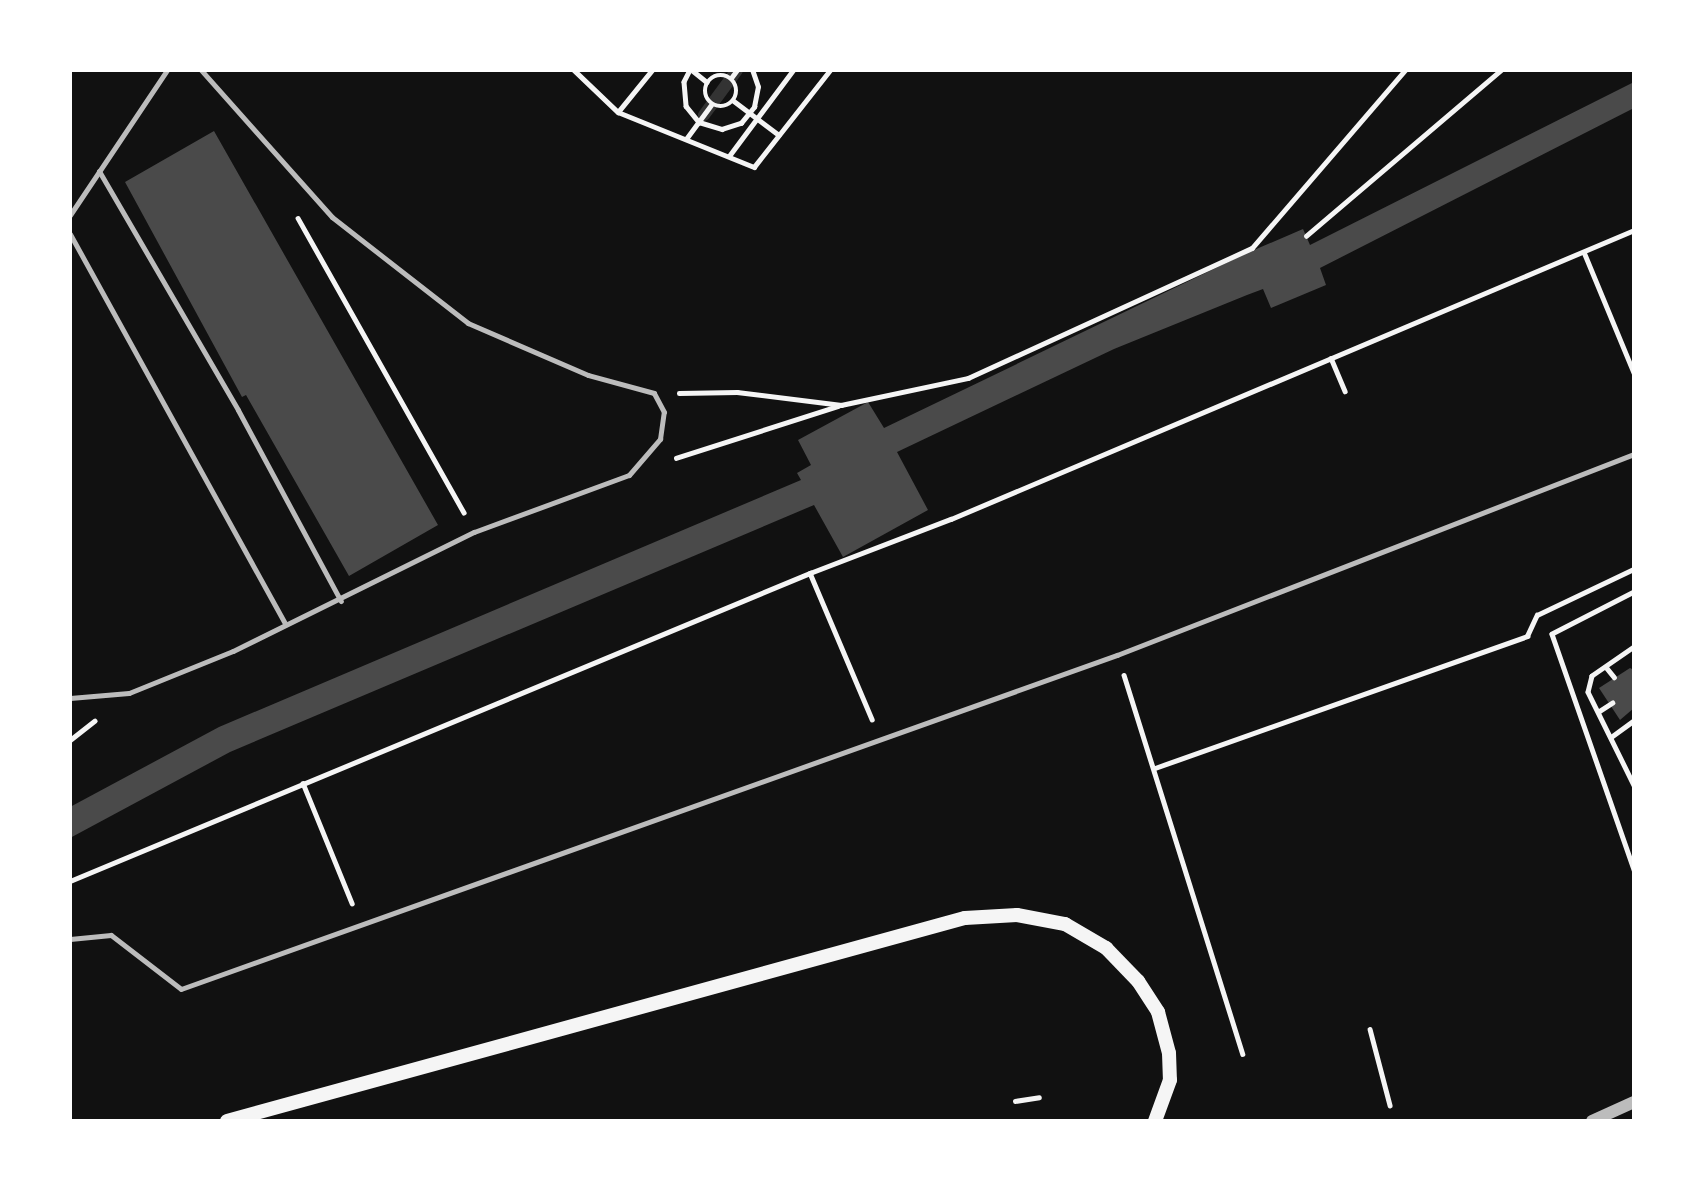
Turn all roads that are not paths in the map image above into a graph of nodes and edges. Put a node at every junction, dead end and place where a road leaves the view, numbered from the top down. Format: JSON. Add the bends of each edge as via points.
{"nodes":[{"id":1,"x":167,"y":70,"type":"edge"},
{"id":2,"x":201,"y":70,"type":"edge"},
{"id":3,"x":99,"y":171,"type":"junction"},
{"id":4,"x":70,"y":215,"type":"edge"},
{"id":5,"x":70,"y":234,"type":"edge"},
{"id":6,"x":1634,"y":454,"type":"edge"},
{"id":7,"x":341,"y":601,"type":"junction"},
{"id":8,"x":285,"y":624,"type":"junction"},
{"id":9,"x":70,"y":698,"type":"edge"},
{"id":10,"x":70,"y":939,"type":"edge"},
{"id":11,"x":1634,"y":1102,"type":"edge"},
{"id":12,"x":227,"y":1121,"type":"edge"},
{"id":13,"x":1156,"y":1121,"type":"edge"},
{"id":14,"x":1592,"y":1121,"type":"edge"}],
"edges":[{"from":1,"to":3,"type":"lane"},
{"from":2,"to":7,"type":"lane","via":[[332,218],[468,323],[588,375],[654,393],[664,412],[660,439],[629,475],[474,532]]},
{"from":3,"to":4,"type":"lane"},
{"from":3,"to":7,"type":"lane","via":[[238,410]]},
{"from":5,"to":8,"type":"lane"},
{"from":6,"to":10,"type":"lane","via":[[1117,655],[181,989],[111,935]]},
{"from":7,"to":8,"type":"lane"},
{"from":8,"to":9,"type":"lane","via":[[233,651],[129,693]]},
{"from":11,"to":14,"type":"street"},
{"from":12,"to":13,"type":"main road","via":[[965,918],[1017,915],[1065,924],[1106,948],[1138,981],[1158,1012],[1169,1053],[1170,1080]]}]}
